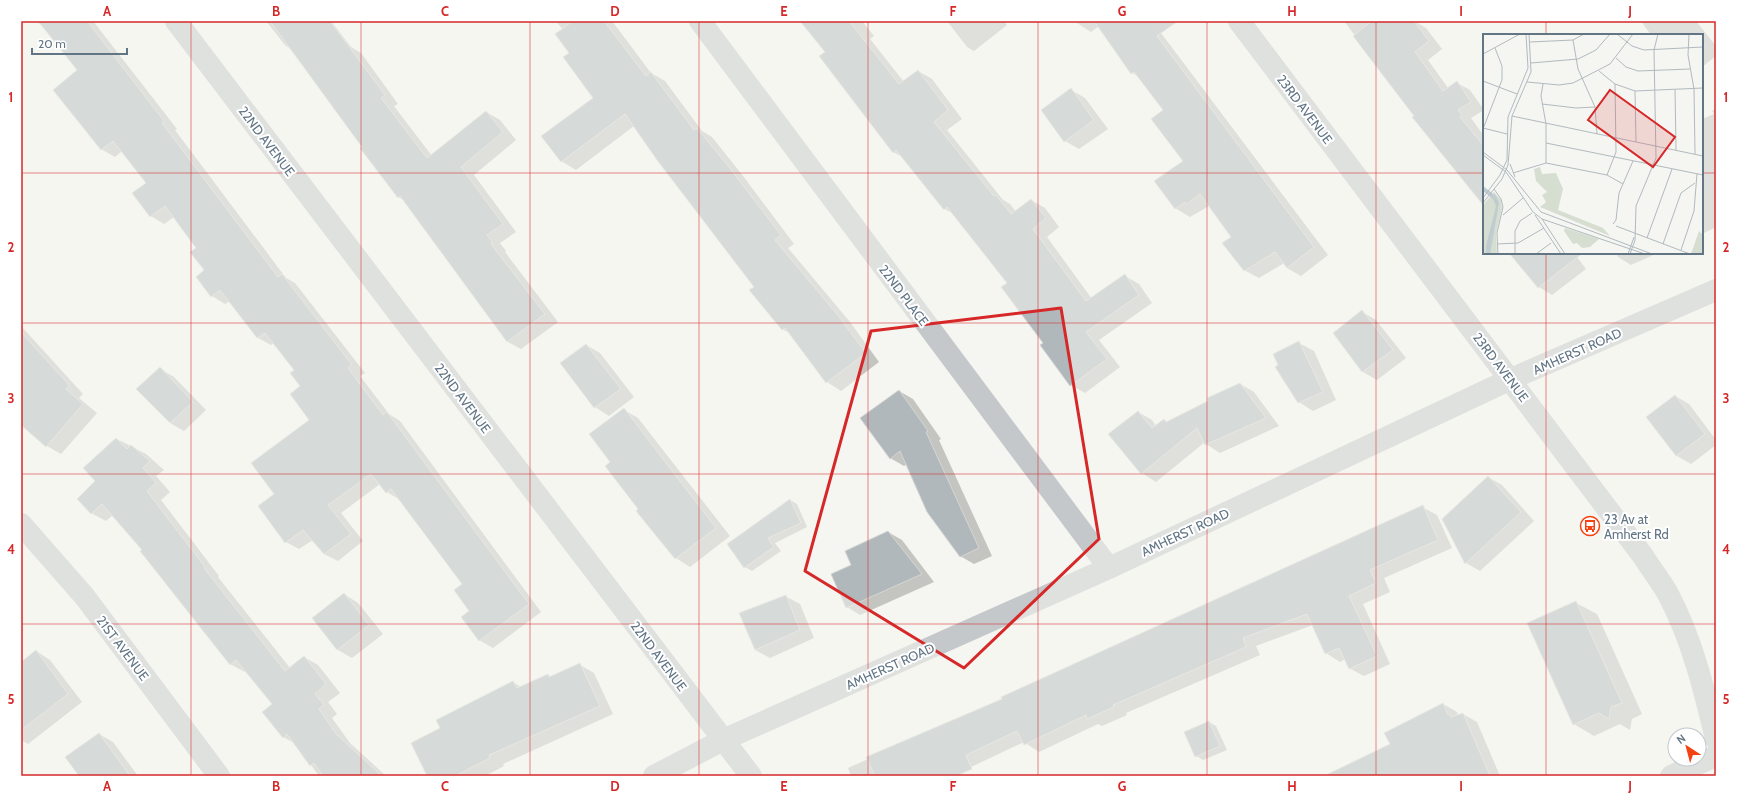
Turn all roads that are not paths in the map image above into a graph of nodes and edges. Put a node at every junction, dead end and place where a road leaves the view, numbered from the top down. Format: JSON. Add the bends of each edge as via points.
{"nodes":[{"id":1,"x":176,"y":21,"type":"edge"},
{"id":2,"x":700,"y":21,"type":"edge"},
{"id":3,"x":1239,"y":21,"type":"edge"},
{"id":4,"x":1716,"y":290,"type":"edge"},
{"id":5,"x":1510,"y":379,"type":"junction"},
{"id":6,"x":21,"y":524,"type":"edge"},
{"id":7,"x":1109,"y":568,"type":"junction"},
{"id":8,"x":1716,"y":739,"type":"edge"},
{"id":9,"x":723,"y":740,"type":"junction"},
{"id":10,"x":1716,"y":756,"type":"edge"},
{"id":11,"x":219,"y":776,"type":"edge"},
{"id":12,"x":654,"y":776,"type":"edge"},
{"id":13,"x":751,"y":776,"type":"edge"},
{"id":14,"x":1671,"y":776,"type":"edge"}],
"edges":[{"from":1,"to":9,"type":"street","name":"22ND AVENUE"},
{"from":2,"to":7,"type":"street","name":"22ND PLACE"},
{"from":3,"to":5,"type":"street","name":"23RD AVENUE"},
{"from":4,"to":5,"type":"street","name":"AMHERST ROAD"},
{"from":5,"to":7,"type":"street","name":"AMHERST ROAD"},
{"from":5,"to":8,"type":"street","name":"23RD AVENUE","via":[[1643,556],[1668,594],[1685,630],[1697,665]]},
{"from":6,"to":11,"type":"street","name":"21ST AVENUE","via":[[85,597]]},
{"from":7,"to":9,"type":"street","name":"AMHERST ROAD"},
{"from":9,"to":12,"type":"street","name":"AMHERST ROAD"},
{"from":9,"to":13,"type":"street","name":"22ND AVENUE"},
{"from":10,"to":14,"type":"street"}]}
